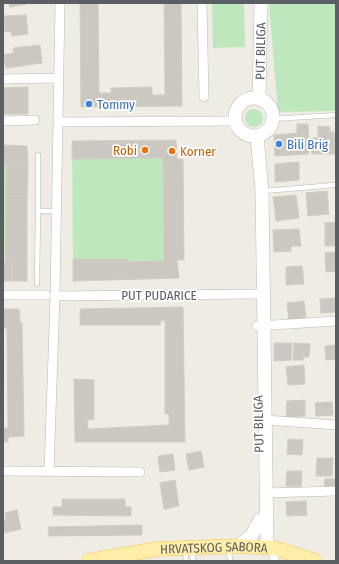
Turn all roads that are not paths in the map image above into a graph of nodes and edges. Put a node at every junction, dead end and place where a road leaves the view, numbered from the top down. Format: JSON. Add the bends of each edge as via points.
{"nodes":[{"id":1,"x":60,"y":3,"type":"edge"},
{"id":2,"x":202,"y":3,"type":"edge"},
{"id":3,"x":261,"y":3,"type":"edge"},
{"id":4,"x":59,"y":78,"type":"junction"},
{"id":5,"x":3,"y":80,"type":"edge"},
{"id":6,"x":204,"y":97,"type":"dead end"},
{"id":7,"x":259,"y":99,"type":"junction"},
{"id":8,"x":336,"y":115,"type":"edge"},
{"id":9,"x":35,"y":120,"type":"dead end"},
{"id":10,"x":272,"y":120,"type":"junction"},
{"id":11,"x":3,"y":121,"type":"edge"},
{"id":12,"x":235,"y":121,"type":"junction"},
{"id":13,"x":58,"y":122,"type":"junction"},
{"id":14,"x":256,"y":136,"type":"junction"},
{"id":15,"x":38,"y":155,"type":"dead end"},
{"id":16,"x":334,"y":185,"type":"dead end"},
{"id":17,"x":262,"y":191,"type":"junction"},
{"id":18,"x":56,"y":211,"type":"junction"},
{"id":19,"x":38,"y":212,"type":"junction"},
{"id":20,"x":37,"y":284,"type":"dead end"},
{"id":21,"x":3,"y":295,"type":"edge"},
{"id":22,"x":50,"y":295,"type":"junction"},
{"id":23,"x":263,"y":299,"type":"junction"},
{"id":24,"x":336,"y":321,"type":"edge"},
{"id":25,"x":260,"y":325,"type":"junction"},
{"id":26,"x":265,"y":420,"type":"junction"},
{"id":27,"x":336,"y":425,"type":"edge"},
{"id":28,"x":3,"y":471,"type":"edge"},
{"id":29,"x":49,"y":472,"type":"junction"},
{"id":30,"x":140,"y":472,"type":"dead end"},
{"id":31,"x":336,"y":491,"type":"edge"},
{"id":32,"x":266,"y":492,"type":"junction"},
{"id":33,"x":260,"y":520,"type":"junction"},
{"id":34,"x":234,"y":546,"type":"junction"},
{"id":35,"x":269,"y":550,"type":"edge"},
{"id":36,"x":189,"y":555,"type":"edge"},
{"id":37,"x":111,"y":559,"type":"edge"},
{"id":38,"x":89,"y":561,"type":"edge"},
{"id":39,"x":230,"y":561,"type":"edge"},
{"id":40,"x":315,"y":561,"type":"edge"}],
"edges":[{"from":1,"to":4,"type":"street"},
{"from":2,"to":6,"type":"street"},
{"from":3,"to":7,"type":"street","name":"PUT BILIGA"},
{"from":4,"to":5,"type":"street"},
{"from":4,"to":13,"type":"street"},
{"from":7,"to":10,"type":"street","via":[[271,109]]},
{"from":7,"to":12,"type":"street","via":[[248,99],[239,105]]},
{"from":8,"to":10,"type":"lane"},
{"from":9,"to":11,"type":"street"},
{"from":10,"to":14,"type":"street","via":[[267,130]]},
{"from":12,"to":13,"type":"street"},
{"from":12,"to":14,"type":"street","via":[[241,131]]},
{"from":13,"to":18,"type":"street"},
{"from":14,"to":17,"type":"street","name":"PUT BILIGA"},
{"from":15,"to":19,"type":"lane"},
{"from":16,"to":17,"type":"lane"},
{"from":17,"to":23,"type":"street","name":"PUT BILIGA"},
{"from":18,"to":19,"type":"lane"},
{"from":18,"to":22,"type":"street"},
{"from":19,"to":20,"type":"lane"},
{"from":21,"to":22,"type":"street","name":"PUT PUDARICE"},
{"from":22,"to":23,"type":"street","name":"PUT PUDARICE"},
{"from":22,"to":29,"type":"street"},
{"from":23,"to":25,"type":"street","name":"PUT BILIGA"},
{"from":24,"to":25,"type":"street"},
{"from":25,"to":26,"type":"street","name":"PUT BILIGA"},
{"from":25,"to":33,"type":"street","name":"PUT BILIGA"},
{"from":26,"to":27,"type":"street"},
{"from":26,"to":32,"type":"street","name":"PUT BILIGA"},
{"from":28,"to":29,"type":"street"},
{"from":29,"to":30,"type":"street"},
{"from":31,"to":32,"type":"street"},
{"from":32,"to":35,"type":"street","name":"PUT BILIGA"},
{"from":33,"to":34,"type":"street","via":[[252,535]]},
{"from":33,"to":35,"type":"street","name":"PUT BILIGA"},
{"from":34,"to":35,"type":"main road","name":"HRVATSKOG SABORA"},
{"from":34,"to":36,"type":"main road","name":"HRVATSKOG SABORA"},
{"from":34,"to":39,"type":"lane"},
{"from":35,"to":40,"type":"main road","name":"HRVATSKOG SABORA"},
{"from":36,"to":37,"type":"main road","name":"HRVATSKOG SABORA","via":[[157,549]]},
{"from":37,"to":38,"type":"main road","name":"HRVATSKOG SABORA"}]}
